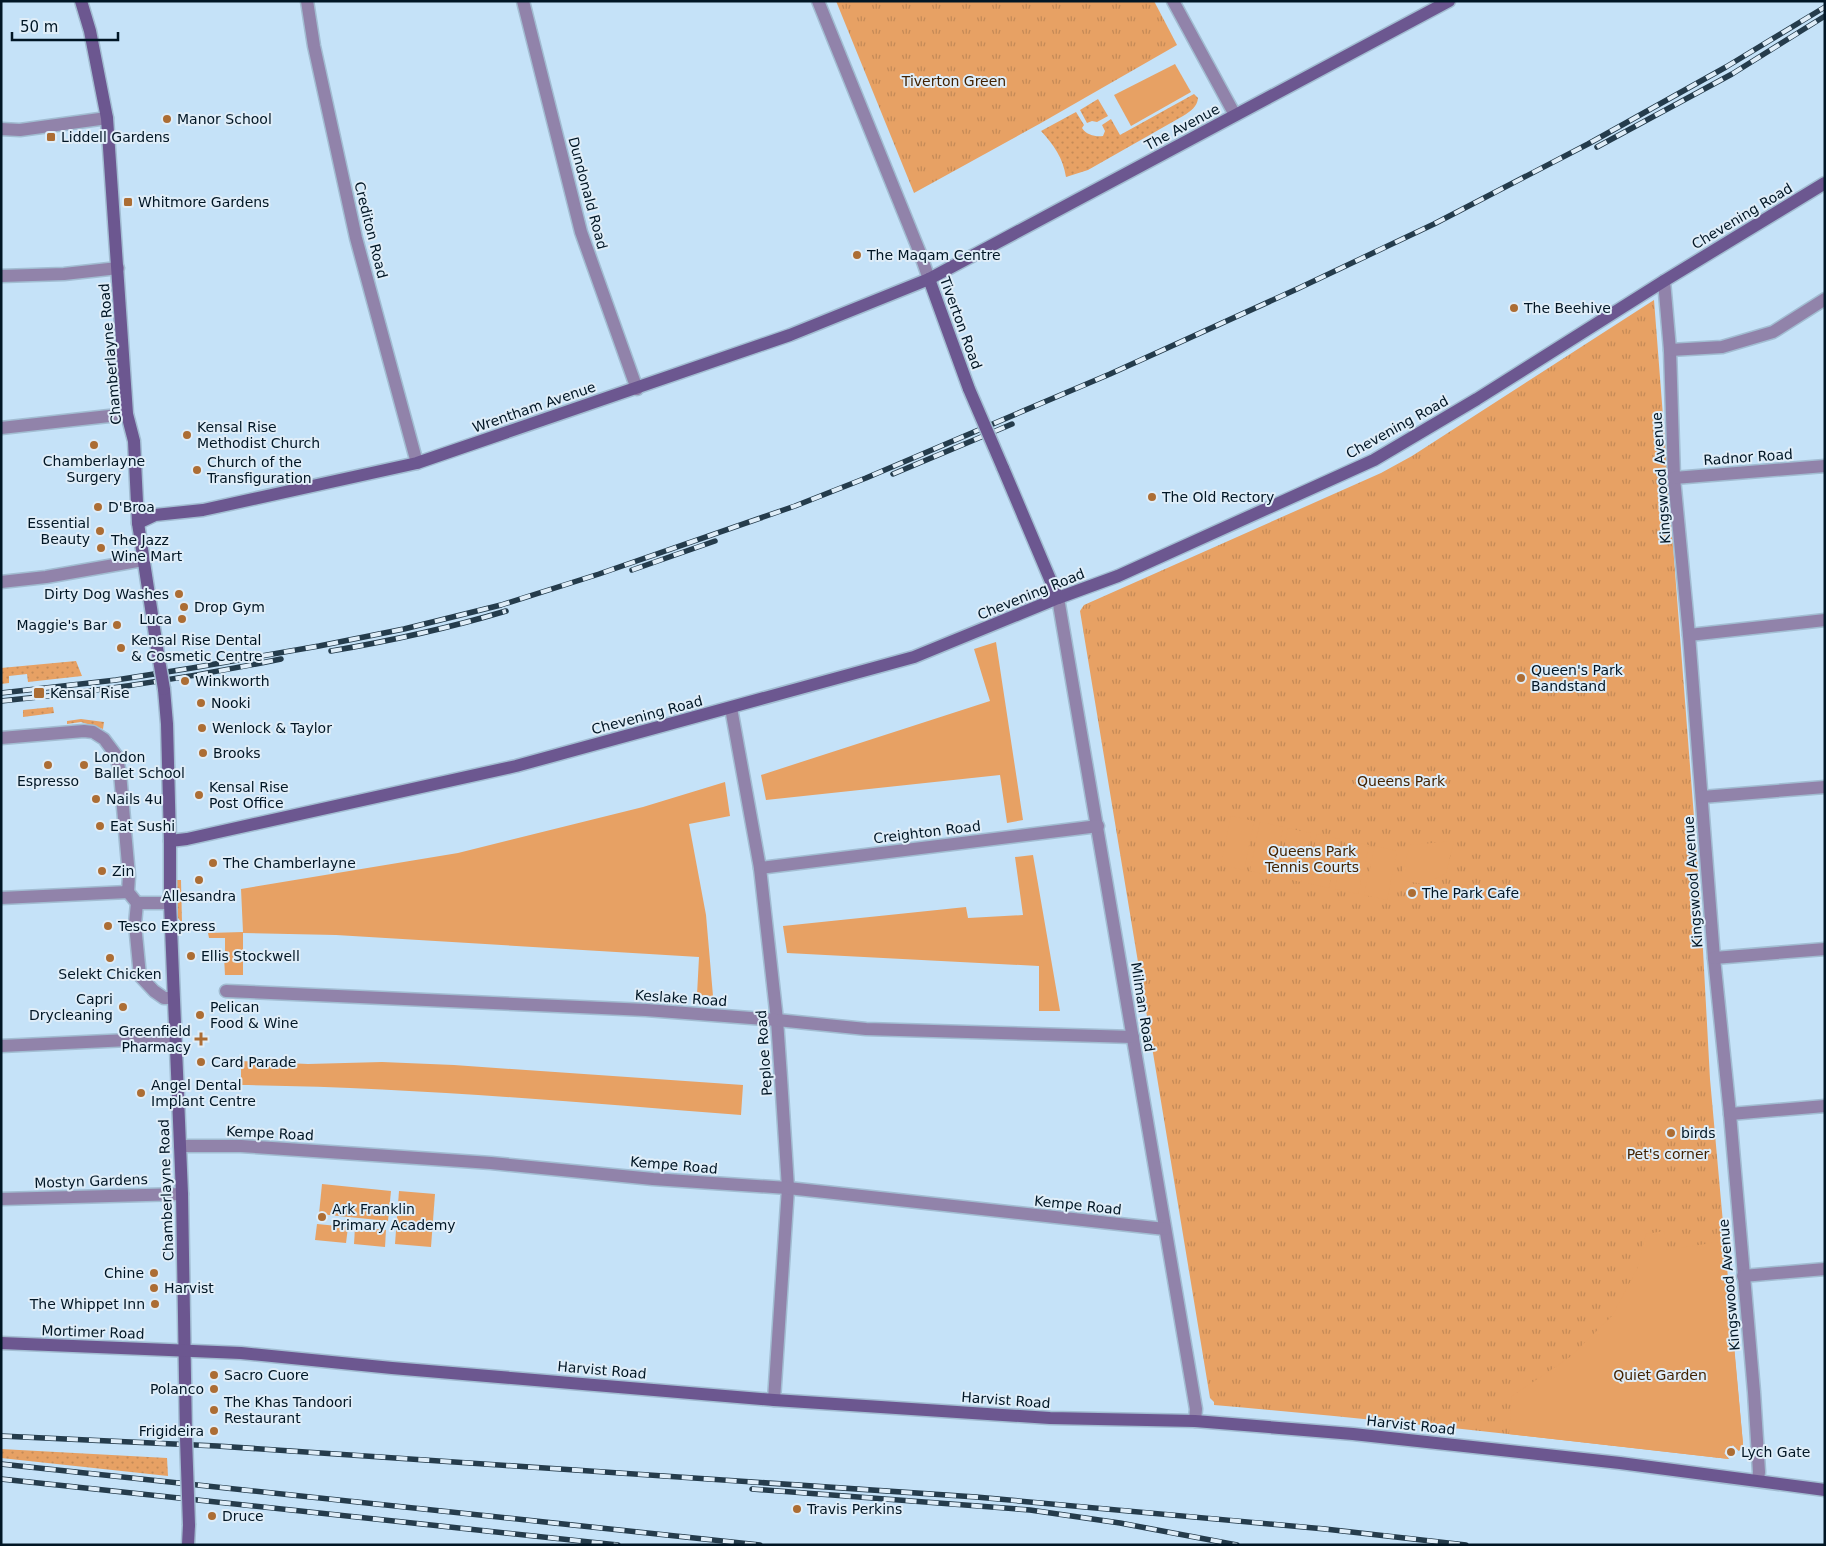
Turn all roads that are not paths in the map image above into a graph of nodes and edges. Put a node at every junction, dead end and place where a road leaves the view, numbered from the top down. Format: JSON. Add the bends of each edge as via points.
{"nodes":[{"id":1,"x":81,"y":1,"type":"edge"},
{"id":2,"x":307,"y":1,"type":"edge"},
{"id":3,"x":523,"y":1,"type":"edge"},
{"id":4,"x":818,"y":1,"type":"edge"},
{"id":5,"x":1173,"y":1,"type":"edge"},
{"id":6,"x":1449,"y":1,"type":"edge"},
{"id":7,"x":1235,"y":115,"type":"junction"},
{"id":8,"x":106,"y":118,"type":"junction"},
{"id":9,"x":1,"y":129,"type":"edge"},
{"id":10,"x":1825,"y":183,"type":"edge"},
{"id":11,"x":118,"y":268,"type":"junction"},
{"id":12,"x":1,"y":276,"type":"edge"},
{"id":13,"x":929,"y":278,"type":"junction"},
{"id":14,"x":1664,"y":281,"type":"junction"},
{"id":15,"x":1825,"y":299,"type":"edge"},
{"id":16,"x":1670,"y":350,"type":"junction"},
{"id":17,"x":636,"y":389,"type":"junction"},
{"id":18,"x":127,"y":414,"type":"junction"},
{"id":19,"x":1,"y":428,"type":"edge"},
{"id":20,"x":417,"y":462,"type":"junction"},
{"id":21,"x":1825,"y":466,"type":"edge"},
{"id":22,"x":1674,"y":478,"type":"junction"},
{"id":23,"x":138,"y":523,"type":"junction"},
{"id":24,"x":144,"y":560,"type":"junction"},
{"id":25,"x":1,"y":582,"type":"edge"},
{"id":26,"x":1058,"y":598,"type":"junction"},
{"id":27,"x":1825,"y":620,"type":"edge"},
{"id":28,"x":1690,"y":635,"type":"junction"},
{"id":29,"x":731,"y":708,"type":"junction"},
{"id":30,"x":1,"y":738,"type":"edge"},
{"id":31,"x":1825,"y":787,"type":"edge"},
{"id":32,"x":1702,"y":797,"type":"junction"},
{"id":33,"x":1098,"y":826,"type":"junction"},
{"id":34,"x":170,"y":841,"type":"junction"},
{"id":35,"x":760,"y":868,"type":"junction"},
{"id":36,"x":128,"y":892,"type":"junction"},
{"id":37,"x":1,"y":898,"type":"edge"},
{"id":38,"x":170,"y":903,"type":"junction"},
{"id":39,"x":136,"y":904,"type":"junction"},
{"id":40,"x":1825,"y":949,"type":"edge"},
{"id":41,"x":1714,"y":958,"type":"junction"},
{"id":42,"x":226,"y":991,"type":"dead end"},
{"id":43,"x":174,"y":998,"type":"junction"},
{"id":44,"x":777,"y":1020,"type":"junction"},
{"id":45,"x":1133,"y":1037,"type":"junction"},
{"id":46,"x":175,"y":1040,"type":"junction"},
{"id":47,"x":1,"y":1046,"type":"edge"},
{"id":48,"x":1825,"y":1106,"type":"edge"},
{"id":49,"x":1730,"y":1114,"type":"junction"},
{"id":50,"x":180,"y":1146,"type":"junction"},
{"id":51,"x":788,"y":1188,"type":"junction"},
{"id":52,"x":182,"y":1194,"type":"junction"},
{"id":53,"x":1,"y":1199,"type":"edge"},
{"id":54,"x":1165,"y":1229,"type":"junction"},
{"id":55,"x":1825,"y":1269,"type":"edge"},
{"id":56,"x":1743,"y":1276,"type":"junction"},
{"id":57,"x":1,"y":1343,"type":"edge"},
{"id":58,"x":184,"y":1350,"type":"junction"},
{"id":59,"x":774,"y":1400,"type":"junction"},
{"id":60,"x":1195,"y":1421,"type":"junction"},
{"id":61,"x":1758,"y":1480,"type":"junction"},
{"id":62,"x":1825,"y":1490,"type":"edge"},
{"id":63,"x":188,"y":1545,"type":"edge"}],
"edges":[{"from":1,"to":8,"type":"street","name":"Chamberlayne Road","via":[[90,31]]},
{"from":2,"to":20,"type":"street","name":"Crediton Road","via":[[356,238]]},
{"from":3,"to":17,"type":"street","name":"Dundonald Road","via":[[581,232]]},
{"from":4,"to":13,"type":"street","name":"Tiverton Road"},
{"from":5,"to":7,"type":"street"},
{"from":6,"to":7,"type":"street","name":"The Avenue"},
{"from":7,"to":13,"type":"street","name":"The Avenue"},
{"from":8,"to":9,"type":"street","via":[[20,130]]},
{"from":8,"to":11,"type":"street","name":"Chamberlayne Road"},
{"from":10,"to":14,"type":"street","name":"Chevening Road"},
{"from":11,"to":12,"type":"street"},
{"from":11,"to":18,"type":"street","name":"Chamberlayne Road"},
{"from":13,"to":17,"type":"street","name":"Wrentham Avenue","via":[[790,335]]},
{"from":13,"to":26,"type":"street","name":"Tiverton Road","bridge":true,"via":[[969,389]]},
{"from":14,"to":16,"type":"street","name":"Kingswood Avenue"},
{"from":14,"to":26,"type":"street","name":"Chevening Road","via":[[1374,460],[1118,576]]},
{"from":15,"to":16,"type":"street","via":[[1773,332],[1722,347]]},
{"from":16,"to":22,"type":"street","name":"Kingswood Avenue"},
{"from":17,"to":20,"type":"street","name":"Wrentham Avenue"},
{"from":18,"to":19,"type":"street"},
{"from":18,"to":23,"type":"street","name":"Chamberlayne Road","via":[[134,441]]},
{"from":20,"to":23,"type":"street","name":"Wrentham Avenue","via":[[203,510],[154,515]]},
{"from":21,"to":22,"type":"street","name":"Radnor Road"},
{"from":22,"to":28,"type":"street","name":"Kingswood Avenue"},
{"from":23,"to":24,"type":"street","name":"Chamberlayne Road"},
{"from":24,"to":25,"type":"street","via":[[46,578]]},
{"from":24,"to":34,"type":"street","name":"Chamberlayne Road","bridge":true,"via":[[165,699]]},
{"from":26,"to":29,"type":"street","name":"Chevening Road","via":[[914,657]]},
{"from":26,"to":33,"type":"street","name":"Milman Road"},
{"from":27,"to":28,"type":"street"},
{"from":28,"to":32,"type":"street","name":"Kingswood Avenue"},
{"from":29,"to":34,"type":"street","name":"Chevening Road","via":[[516,766],[316,812]]},
{"from":29,"to":35,"type":"street","name":"Peploe Road"},
{"from":30,"to":36,"type":"street","via":[[84,731],[98,734],[110,745],[120,773]]},
{"from":31,"to":32,"type":"street"},
{"from":32,"to":41,"type":"street","name":"Kingswood Avenue"},
{"from":33,"to":35,"type":"street","name":"Creighton Road"},
{"from":33,"to":45,"type":"street","name":"Milman Road"},
{"from":34,"to":38,"type":"street","name":"Chamberlayne Road"},
{"from":35,"to":44,"type":"street","name":"Peploe Road"},
{"from":36,"to":37,"type":"street"},
{"from":36,"to":39,"type":"street"},
{"from":38,"to":39,"type":"street"},
{"from":38,"to":43,"type":"street","name":"Chamberlayne Road"},
{"from":39,"to":43,"type":"street","via":[[140,976],[164,998]]},
{"from":40,"to":41,"type":"street"},
{"from":41,"to":49,"type":"street","name":"Kingswood Avenue"},
{"from":42,"to":44,"type":"street","name":"Keslake Road","via":[[646,1010]]},
{"from":43,"to":46,"type":"street","name":"Chamberlayne Road"},
{"from":44,"to":45,"type":"street","name":"Keslake Road","via":[[866,1029]]},
{"from":44,"to":51,"type":"street","name":"Peploe Road"},
{"from":45,"to":54,"type":"street","name":"Milman Road"},
{"from":46,"to":47,"type":"street"},
{"from":46,"to":50,"type":"street","name":"Chamberlayne Road"},
{"from":48,"to":49,"type":"street"},
{"from":49,"to":56,"type":"street","name":"Kingswood Avenue"},
{"from":50,"to":51,"type":"street","name":"Kempe Road","via":[[355,1152]]},
{"from":50,"to":52,"type":"street","name":"Chamberlayne Road"},
{"from":51,"to":54,"type":"street","name":"Kempe Road"},
{"from":51,"to":59,"type":"street","name":"Peploe Road"},
{"from":52,"to":53,"type":"street","name":"Mostyn Gardens"},
{"from":52,"to":58,"type":"street","name":"Chamberlayne Road"},
{"from":54,"to":60,"type":"street","name":"Milman Road","via":[[1196,1409]]},
{"from":55,"to":56,"type":"street"},
{"from":56,"to":61,"type":"street","name":"Kingswood Avenue"},
{"from":57,"to":58,"type":"street","name":"Mortimer Road"},
{"from":58,"to":59,"type":"street","name":"Harvist Road"},
{"from":58,"to":63,"type":"street","name":"Chamberlayne Road","bridge":true},
{"from":59,"to":60,"type":"street","name":"Harvist Road","via":[[1050,1418]]},
{"from":60,"to":61,"type":"street","name":"Harvist Road","via":[[1353,1434]]},
{"from":61,"to":62,"type":"street","name":"Harvist Road"}]}
